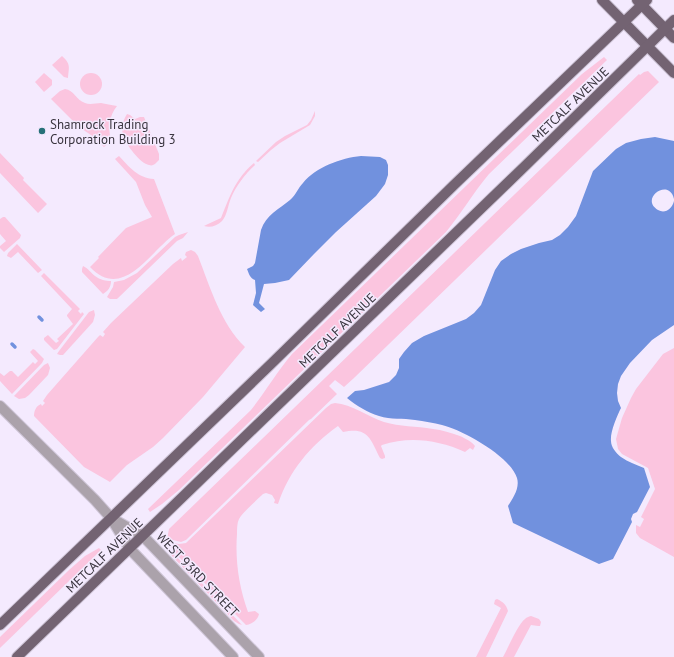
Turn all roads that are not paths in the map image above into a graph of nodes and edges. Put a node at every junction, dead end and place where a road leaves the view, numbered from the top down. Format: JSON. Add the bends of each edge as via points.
{"nodes":[{"id":1,"x":602,"y":0,"type":"edge"},
{"id":2,"x":642,"y":2,"type":"edge"},
{"id":3,"x":674,"y":20,"type":"edge"},
{"id":4,"x":624,"y":22,"type":"junction"},
{"id":5,"x":665,"y":29,"type":"junction"},
{"id":6,"x":674,"y":38,"type":"edge"},
{"id":7,"x":648,"y":46,"type":"junction"},
{"id":8,"x":674,"y":73,"type":"edge"},
{"id":9,"x":0,"y":406,"type":"edge"},
{"id":10,"x":111,"y":518,"type":"junction"},
{"id":11,"x":143,"y":536,"type":"junction"},
{"id":12,"x":130,"y":549,"type":"junction"},
{"id":13,"x":0,"y":625,"type":"edge"},
{"id":14,"x":17,"y":657,"type":"edge"},
{"id":15,"x":233,"y":657,"type":"edge"},
{"id":16,"x":259,"y":657,"type":"edge"}],
"edges":[{"from":1,"to":4,"type":"main road"},
{"from":2,"to":4,"type":"main road","name":"METCALF AVENUE"},
{"from":2,"to":5,"type":"main road"},
{"from":3,"to":5,"type":"main road","name":"METCALF AVENUE"},
{"from":4,"to":7,"type":"main road"},
{"from":4,"to":10,"type":"main road","name":"METCALF AVENUE"},
{"from":5,"to":6,"type":"main road"},
{"from":5,"to":7,"type":"main road","name":"METCALF AVENUE"},
{"from":7,"to":8,"type":"main road"},
{"from":7,"to":11,"type":"main road","name":"METCALF AVENUE"},
{"from":9,"to":10,"type":"street","name":"WEST 93RD STREET"},
{"from":10,"to":11,"type":"street","name":"WEST 93RD STREET"},
{"from":10,"to":12,"type":"street","name":"WEST 93RD STREET"},
{"from":10,"to":13,"type":"main road","name":"METCALF AVENUE"},
{"from":11,"to":12,"type":"main road","name":"METCALF AVENUE"},
{"from":11,"to":16,"type":"street","name":"WEST 93RD STREET"},
{"from":12,"to":14,"type":"main road","name":"METCALF AVENUE"},
{"from":12,"to":15,"type":"street","name":"WEST 93RD STREET"}]}
